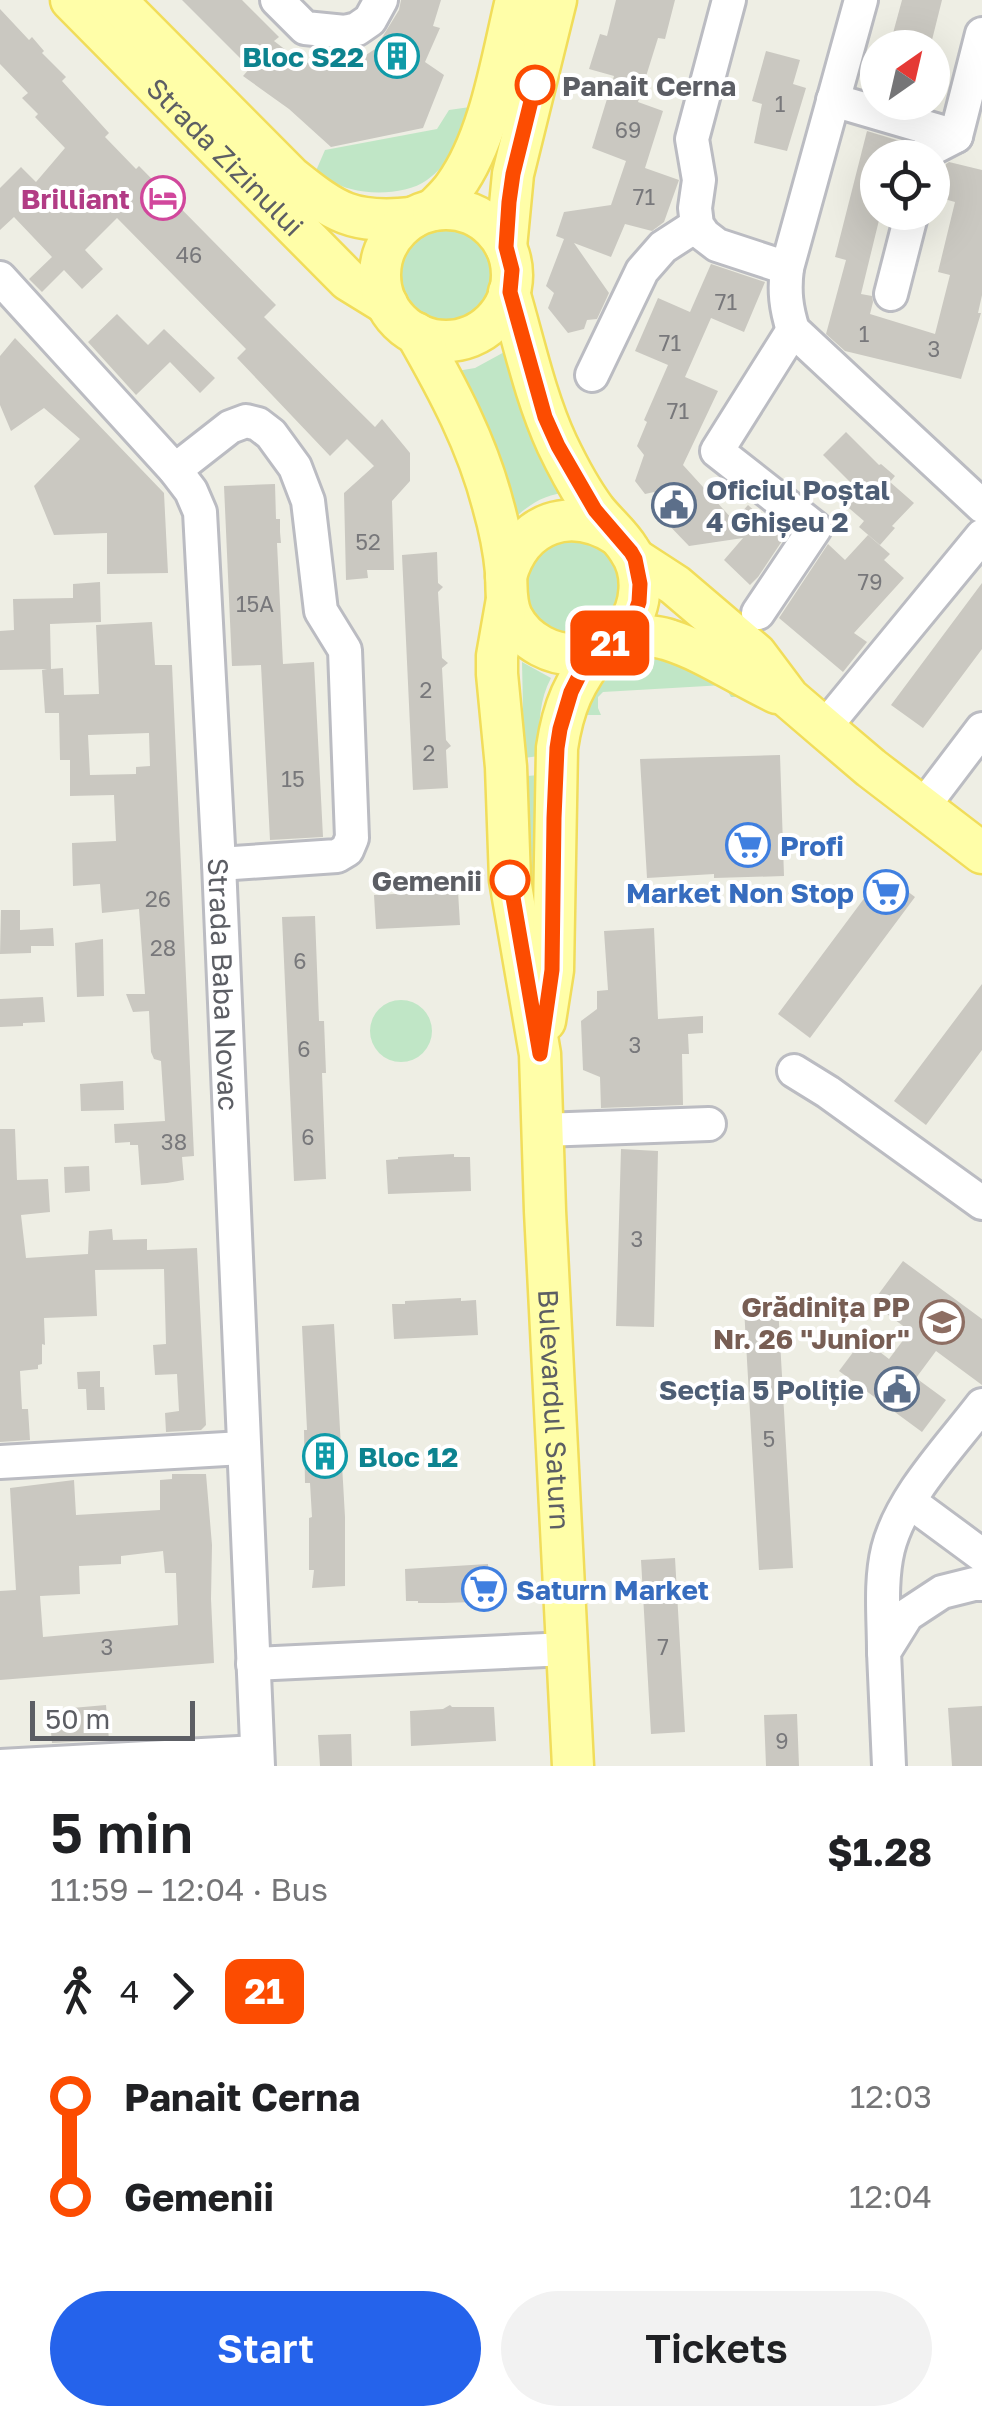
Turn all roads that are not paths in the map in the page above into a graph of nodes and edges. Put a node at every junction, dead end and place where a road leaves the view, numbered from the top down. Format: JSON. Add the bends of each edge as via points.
{"nodes":[{"id":1,"x":70,"y":0,"type":"edge"},
{"id":2,"x":114,"y":0,"type":"edge"},
{"id":3,"x":278,"y":0,"type":"edge"},
{"id":4,"x":381,"y":0,"type":"edge"},
{"id":5,"x":516,"y":0,"type":"edge"},
{"id":6,"x":556,"y":0,"type":"edge"},
{"id":7,"x":729,"y":0,"type":"edge"},
{"id":8,"x":853,"y":2,"type":"edge"},
{"id":9,"x":982,"y":34,"type":"edge"},
{"id":10,"x":833,"y":100,"type":"junction"},
{"id":11,"x":956,"y":136,"type":"junction"},
{"id":12,"x":949,"y":140,"type":"edge"},
{"id":13,"x":423,"y":214,"type":"junction"},
{"id":14,"x":698,"y":225,"type":"junction"},
{"id":15,"x":907,"y":230,"type":"edge"},
{"id":16,"x":506,"y":247,"type":"junction"},
{"id":17,"x":787,"y":268,"type":"junction"},
{"id":18,"x":0,"y":278,"type":"edge"},
{"id":19,"x":510,"y":292,"type":"junction"},
{"id":20,"x":891,"y":294,"type":"dead end"},
{"id":21,"x":387,"y":304,"type":"junction"},
{"id":22,"x":793,"y":330,"type":"junction"},
{"id":23,"x":416,"y":333,"type":"junction"},
{"id":24,"x":592,"y":375,"type":"dead end"},
{"id":25,"x":176,"y":470,"type":"junction"},
{"id":26,"x":979,"y":490,"type":"edge"},
{"id":27,"x":982,"y":536,"type":"edge"},
{"id":28,"x":626,"y":547,"type":"junction"},
{"id":29,"x":506,"y":587,"type":"junction"},
{"id":30,"x":758,"y":613,"type":"dead end"},
{"id":31,"x":611,"y":641,"type":"junction"},
{"id":32,"x":790,"y":698,"type":"junction"},
{"id":33,"x":824,"y":728,"type":"junction"},
{"id":34,"x":982,"y":729,"type":"edge"},
{"id":35,"x":922,"y":808,"type":"junction"},
{"id":36,"x":982,"y":853,"type":"edge"},
{"id":37,"x":218,"y":864,"type":"junction"},
{"id":38,"x":540,"y":1054,"type":"junction"},
{"id":39,"x":794,"y":1071,"type":"dead end"},
{"id":40,"x":709,"y":1124,"type":"dead end"},
{"id":41,"x":542,"y":1130,"type":"junction"},
{"id":42,"x":982,"y":1203,"type":"edge"},
{"id":43,"x":982,"y":1405,"type":"edge"},
{"id":44,"x":243,"y":1448,"type":"junction"},
{"id":45,"x":0,"y":1462,"type":"edge"},
{"id":46,"x":910,"y":1502,"type":"junction"},
{"id":47,"x":982,"y":1555,"type":"edge"},
{"id":48,"x":982,"y":1584,"type":"edge"},
{"id":49,"x":568,"y":1649,"type":"junction"},
{"id":50,"x":884,"y":1652,"type":"junction"},
{"id":51,"x":253,"y":1664,"type":"junction"},
{"id":52,"x":257,"y":1759,"type":"edge"},
{"id":53,"x":0,"y":1766,"type":"edge"},
{"id":54,"x":19,"y":1766,"type":"edge"},
{"id":55,"x":573,"y":1766,"type":"edge"},
{"id":56,"x":889,"y":1766,"type":"edge"}],
"edges":[{"from":1,"to":21,"type":"main road","name":"Strada Zizinului","via":[[348,280]]},
{"from":2,"to":13,"type":"main road","name":"Strada Zizinului","via":[[318,199],[359,218]]},
{"from":3,"to":4,"type":"street","via":[[305,28],[345,32],[370,20]]},
{"from":5,"to":13,"type":"main road","via":[[474,150],[454,188]]},
{"from":6,"to":16,"type":"main road","via":[[513,174]]},
{"from":7,"to":14,"type":"street","via":[[692,139]]},
{"from":8,"to":10,"type":"street"},
{"from":9,"to":11,"type":"street"},
{"from":10,"to":11,"type":"street"},
{"from":10,"to":17,"type":"street"},
{"from":11,"to":12,"type":"street"},
{"from":13,"to":16,"type":"main road","via":[[468,212]]},
{"from":13,"to":21,"type":"main road","via":[[394,234],[382,256]]},
{"from":14,"to":17,"type":"street","via":[[718,245]]},
{"from":14,"to":24,"type":"street","via":[[663,247],[642,271]]},
{"from":15,"to":20,"type":"street"},
{"from":16,"to":19,"type":"main road"},
{"from":17,"to":22,"type":"street","via":[[784,291]]},
{"from":18,"to":25,"type":"street","name":"Strada Baba Novac"},
{"from":19,"to":23,"type":"main road","via":[[489,325],[466,337]]},
{"from":19,"to":28,"type":"main road","via":[[545,417],[595,510]]},
{"from":21,"to":23,"type":"main road"},
{"from":22,"to":26,"type":"street"},
{"from":22,"to":30,"type":"street","via":[[718,451],[814,528]]},
{"from":23,"to":29,"type":"main road","via":[[473,441],[494,509]]},
{"from":25,"to":37,"type":"street","name":"Strada Baba Novac","via":[[200,512]]},
{"from":25,"to":37,"type":"street","via":[[230,427],[246,421],[271,434],[296,467],[308,501],[321,610],[344,650],[348,850]]},
{"from":27,"to":33,"type":"street"},
{"from":28,"to":29,"type":"main road","via":[[604,526],[556,522],[527,538],[510,562]]},
{"from":28,"to":31,"type":"main road","via":[[640,584],[639,602],[633,619]]},
{"from":28,"to":32,"type":"main road","via":[[756,654]]},
{"from":29,"to":31,"type":"main road","via":[[512,616],[534,642],[584,654]]},
{"from":29,"to":38,"type":"main road","name":"Bulevardul Saturn","via":[[496,674],[510,880]]},
{"from":31,"to":32,"type":"main road","via":[[666,638]]},
{"from":31,"to":38,"type":"main road","name":"Bulevardul Saturn","via":[[581,672],[560,729],[552,970]]},
{"from":32,"to":33,"type":"main road"},
{"from":33,"to":35,"type":"main road"},
{"from":34,"to":35,"type":"street"},
{"from":35,"to":36,"type":"main road"},
{"from":37,"to":44,"type":"street","name":"Strada Baba Novac"},
{"from":38,"to":41,"type":"main road","name":"Bulevardul Saturn"},
{"from":39,"to":42,"type":"street"},
{"from":40,"to":41,"type":"street"},
{"from":41,"to":49,"type":"main road","name":"Bulevardul Saturn"},
{"from":43,"to":46,"type":"street"},
{"from":44,"to":45,"type":"street"},
{"from":44,"to":51,"type":"street","name":"Strada Baba Novac"},
{"from":46,"to":47,"type":"street"},
{"from":46,"to":50,"type":"street","via":[[888,1548]]},
{"from":48,"to":50,"type":"street","via":[[942,1592],[907,1615]]},
{"from":49,"to":51,"type":"street"},
{"from":49,"to":55,"type":"main road","name":"Bulevardul Saturn"},
{"from":50,"to":56,"type":"street"},
{"from":51,"to":52,"type":"street","name":"Strada Baba Novac"},
{"from":52,"to":54,"type":"street"},
{"from":53,"to":54,"type":"street"}]}
